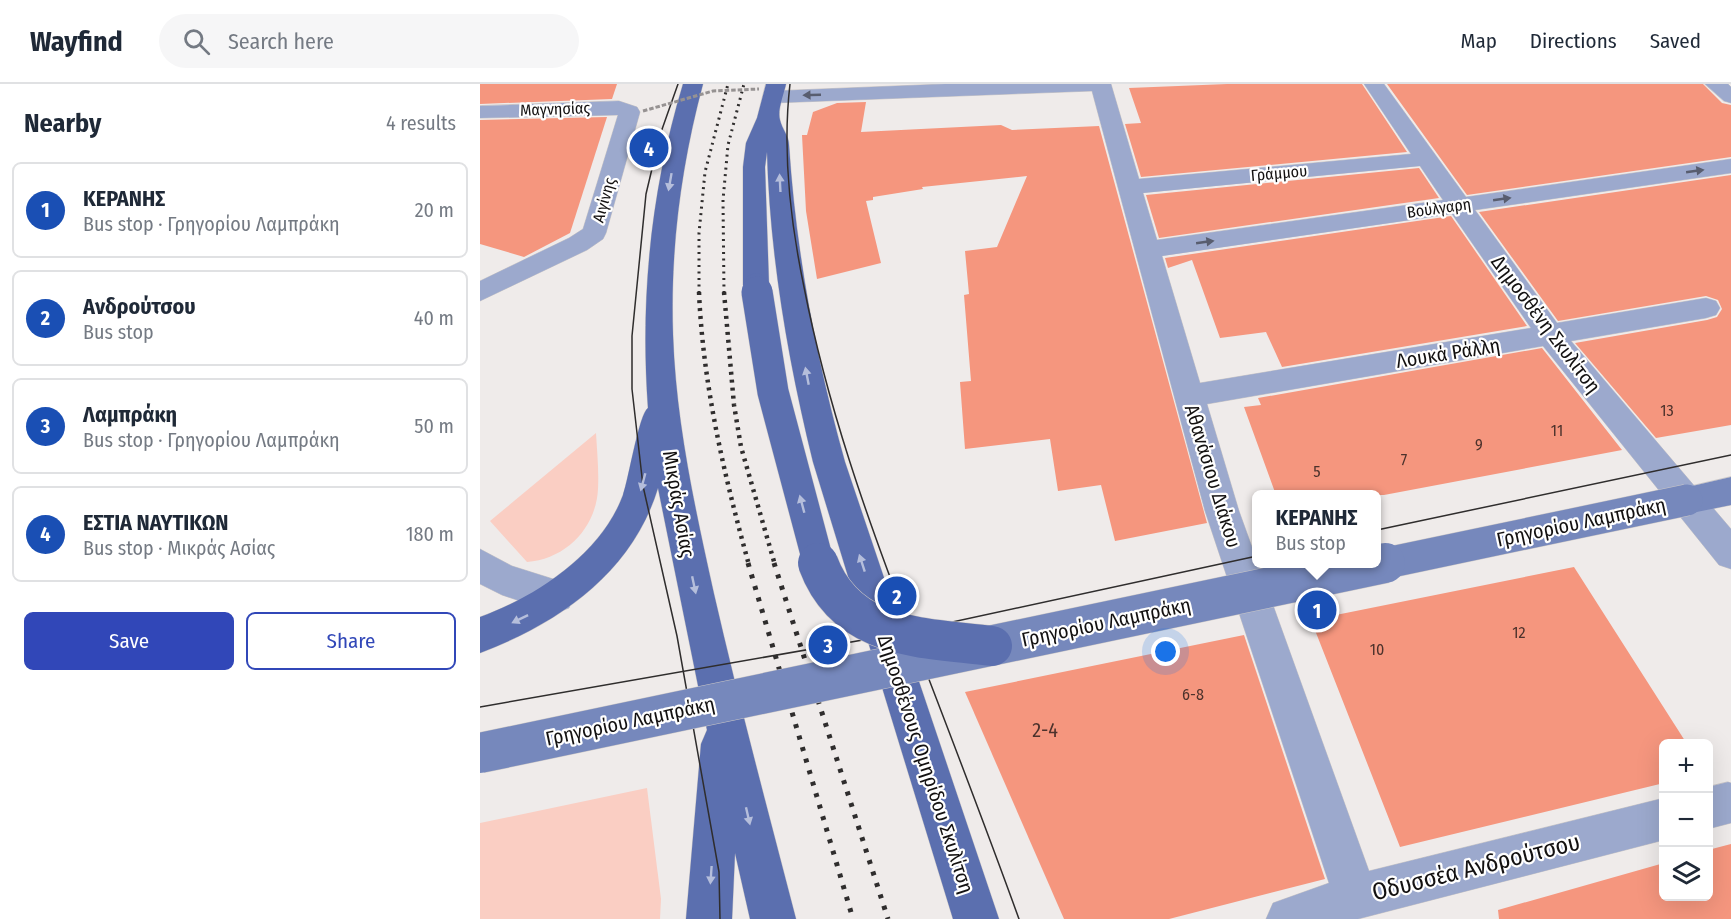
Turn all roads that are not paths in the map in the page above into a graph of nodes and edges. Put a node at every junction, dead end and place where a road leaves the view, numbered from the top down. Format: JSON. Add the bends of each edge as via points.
{"nodes":[{"id":1,"x":693,"y":84,"type":"edge"},
{"id":2,"x":1101,"y":84,"type":"edge"},
{"id":3,"x":1374,"y":84,"type":"edge"},
{"id":4,"x":1715,"y":84,"type":"edge"},
{"id":5,"x":769,"y":97,"type":"edge"},
{"id":6,"x":1731,"y":97,"type":"edge"},
{"id":7,"x":480,"y":112,"type":"edge"},
{"id":8,"x":636,"y":112,"type":"joint"},
{"id":9,"x":1427,"y":159,"type":"junction"},
{"id":10,"x":1731,"y":166,"type":"edge"},
{"id":11,"x":1131,"y":187,"type":"junction"},
{"id":12,"x":1458,"y":205,"type":"junction"},
{"id":13,"x":1147,"y":250,"type":"junction"},
{"id":14,"x":480,"y":270,"type":"edge"},
{"id":15,"x":507,"y":279,"type":"junction"},
{"id":16,"x":480,"y":292,"type":"edge"},
{"id":17,"x":1706,"y":308,"type":"dead end"},
{"id":18,"x":1551,"y":336,"type":"junction"},
{"id":19,"x":661,"y":383,"type":"junction"},
{"id":20,"x":1189,"y":396,"type":"junction"},
{"id":21,"x":1731,"y":491,"type":"edge"},
{"id":22,"x":1687,"y":500,"type":"junction"},
{"id":23,"x":1731,"y":554,"type":"edge"},
{"id":24,"x":1381,"y":564,"type":"edge"},
{"id":25,"x":480,"y":566,"type":"edge"},
{"id":26,"x":1363,"y":568,"type":"edge"},
{"id":27,"x":556,"y":596,"type":"junction"},
{"id":28,"x":480,"y":635,"type":"edge"},
{"id":29,"x":992,"y":646,"type":"junction"},
{"id":30,"x":723,"y":712,"type":"junction"},
{"id":31,"x":480,"y":753,"type":"edge"},
{"id":32,"x":1659,"y":820,"type":"edge"},
{"id":33,"x":1356,"y":897,"type":"junction"},
{"id":34,"x":709,"y":919,"type":"edge"},
{"id":35,"x":773,"y":919,"type":"edge"},
{"id":36,"x":976,"y":919,"type":"edge"},
{"id":37,"x":1289,"y":919,"type":"edge"}],
"edges":[{"from":1,"to":19,"type":"main road","name":"Μικράς Ασίας","one_way":true,"via":[[680,127],[668,194],[660,291]]},
{"from":2,"to":5,"type":"street","one_way":true},
{"from":2,"to":11,"type":"street","name":"Αθανάσιου Διάκου"},
{"from":3,"to":9,"type":"street","name":"Δημοσθένη Σκυλίτση"},
{"from":4,"to":6,"type":"street"},
{"from":29,"to":5,"type":"main road","one_way":true,"bridge":true,"via":[[882,630],[852,613],[819,566],[784,438],[756,285],[754,167],[756,143]]},
{"from":36,"to":5,"type":"main road","name":"Δημοσθένους Ομηρίδου Σκυλίτση","one_way":true,"via":[[819,425],[786,261],[778,141]]},
{"from":7,"to":8,"type":"street","name":"Μαγνησίας","via":[[619,107]]},
{"from":8,"to":15,"type":"street","name":"Αιγίνης","via":[[594,233]]},
{"from":9,"to":11,"type":"street","name":"Γράμμου"},
{"from":9,"to":12,"type":"street","name":"Δημοσθένη Σκυλίτση"},
{"from":12,"to":10,"type":"street","name":"Βούλγαρη","one_way":true},
{"from":11,"to":13,"type":"street","name":"Αθανάσιου Διάκου"},
{"from":13,"to":12,"type":"street","name":"Βούλγαρη","one_way":true},
{"from":12,"to":18,"type":"street","name":"Δημοσθένη Σκυλίτση"},
{"from":13,"to":20,"type":"street","name":"Αθανάσιου Διάκου"},
{"from":14,"to":15,"type":"street"},
{"from":15,"to":16,"type":"street","name":"Αιγίνης"},
{"from":17,"to":18,"type":"street","name":"Λουκά Ράλλη"},
{"from":18,"to":20,"type":"street","name":"Λουκά Ράλλη"},
{"from":18,"to":22,"type":"street","name":"Δημοσθένη Σκυλίτση"},
{"from":19,"to":27,"type":"main road","one_way":true,"via":[[643,486],[630,519],[603,555]]},
{"from":19,"to":30,"type":"main road","name":"Μικράς Ασίας","one_way":true,"via":[[689,558]]},
{"from":20,"to":33,"type":"street","name":"Αθανάσιου Διάκου","via":[[1232,542]]},
{"from":21,"to":22,"type":"main road","name":"Γρηγορίου Λαμπράκη"},
{"from":22,"to":23,"type":"street","name":"Δημοσθένη Σκυλίτση"},
{"from":22,"to":24,"type":"main road","name":"Γρηγορίου Λαμπράκη","bridge":true},
{"from":25,"to":27,"type":"street","via":[[502,579]]},
{"from":26,"to":29,"type":"main road","name":"Γρηγορίου Λαμπράκη","bridge":true},
{"from":27,"to":28,"type":"main road","one_way":true,"via":[[530,614]]},
{"from":29,"to":31,"type":"main road","name":"Γρηγορίου Λαμπράκη","bridge":true},
{"from":30,"to":34,"type":"main road","one_way":true},
{"from":30,"to":35,"type":"main road","name":"Μικράς Ασίας","one_way":true},
{"from":32,"to":33,"type":"street","name":"Οδυσσέα Ανδρούτσου"},
{"from":33,"to":37,"type":"street","name":"Οδυσσέα Ανδρούτσου"}]}
